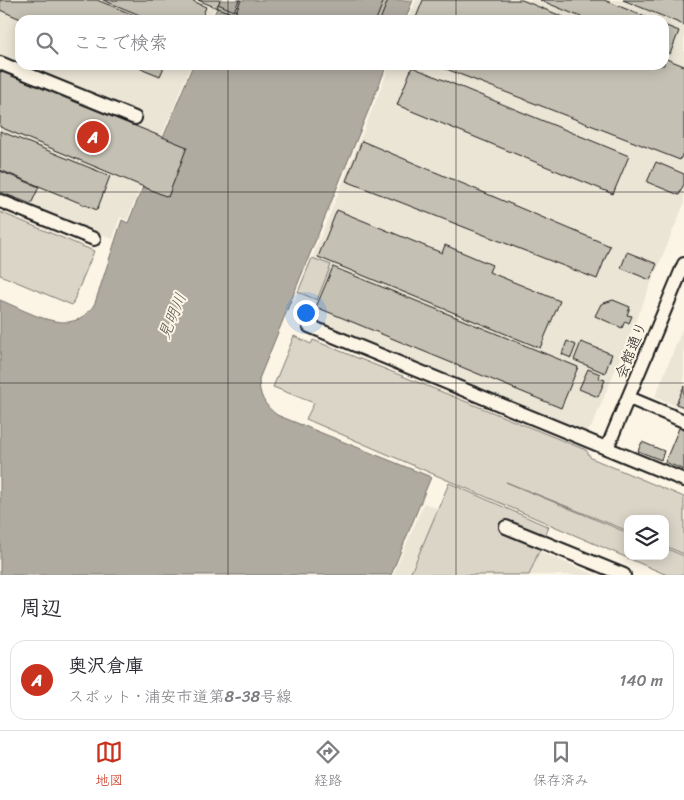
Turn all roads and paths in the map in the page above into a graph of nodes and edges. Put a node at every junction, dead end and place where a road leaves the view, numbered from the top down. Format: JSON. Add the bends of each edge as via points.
{"nodes":[{"id":1,"x":0,"y":63,"type":"edge"},
{"id":2,"x":15,"y":69,"type":"edge"},
{"id":3,"x":17,"y":70,"type":"edge"},
{"id":4,"x":135,"y":118,"type":"dead end"},
{"id":5,"x":0,"y":201,"type":"edge"},
{"id":6,"x":94,"y":240,"type":"dead end"},
{"id":7,"x":684,"y":264,"type":"edge"},
{"id":8,"x":309,"y":326,"type":"dead end"},
{"id":9,"x":628,"y":398,"type":"junction"},
{"id":10,"x":684,"y":421,"type":"edge"},
{"id":11,"x":607,"y":448,"type":"junction"},
{"id":12,"x":684,"y":480,"type":"edge"},
{"id":13,"x":506,"y":527,"type":"dead end"},
{"id":14,"x":624,"y":575,"type":"edge"}],
"edges":[{"from":1,"to":2,"type":"street"},
{"from":3,"to":4,"type":"street"},
{"from":5,"to":6,"type":"street"},
{"from":7,"to":9,"type":"street","name":"会館通り"},
{"from":8,"to":11,"type":"street"},
{"from":9,"to":10,"type":"street"},
{"from":9,"to":11,"type":"street","name":"会館通り"},
{"from":11,"to":12,"type":"street"},
{"from":13,"to":14,"type":"street"}]}
